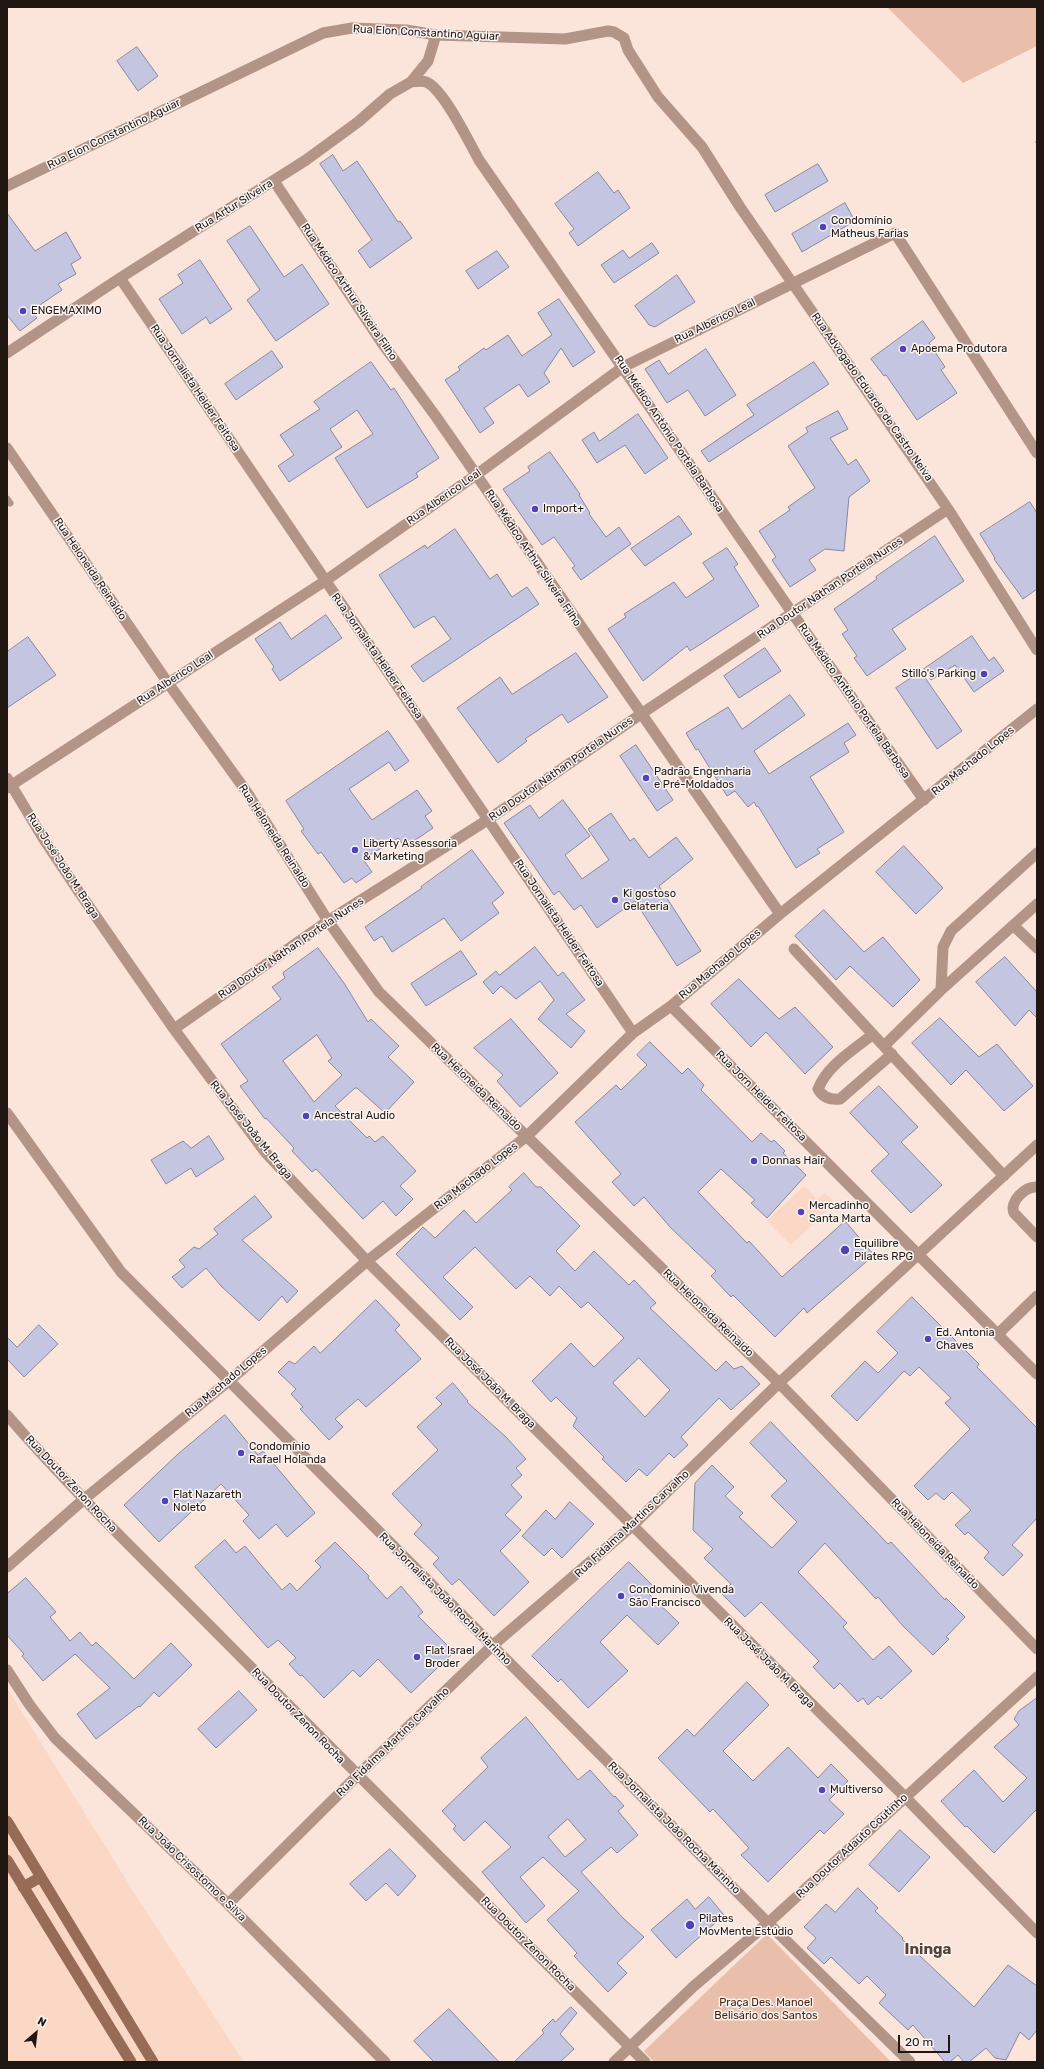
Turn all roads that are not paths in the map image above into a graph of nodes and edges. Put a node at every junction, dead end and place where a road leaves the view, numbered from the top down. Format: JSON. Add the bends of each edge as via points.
{"nodes":[{"id":1,"x":436,"y":35,"type":"junction"},
{"id":2,"x":411,"y":82,"type":"junction"},
{"id":3,"x":702,"y":147,"type":"joint"},
{"id":4,"x":274,"y":181,"type":"junction"},
{"id":5,"x":7,"y":186,"type":"edge"},
{"id":6,"x":120,"y":278,"type":"junction"},
{"id":7,"x":792,"y":284,"type":"junction"},
{"id":8,"x":7,"y":353,"type":"edge"},
{"id":9,"x":623,"y":367,"type":"junction"},
{"id":10,"x":7,"y":448,"type":"edge"},
{"id":11,"x":1037,"y":454,"type":"edge"},
{"id":12,"x":476,"y":475,"type":"junction"},
{"id":13,"x":948,"y":508,"type":"junction"},
{"id":14,"x":325,"y":581,"type":"junction"},
{"id":15,"x":792,"y":614,"type":"junction"},
{"id":16,"x":1037,"y":650,"type":"edge"},
{"id":17,"x":168,"y":683,"type":"junction"},
{"id":18,"x":1037,"y":709,"type":"edge"},
{"id":19,"x":640,"y":714,"type":"junction"},
{"id":20,"x":8,"y":783,"type":"edge"},
{"id":21,"x":924,"y":800,"type":"junction"},
{"id":22,"x":489,"y":819,"type":"junction"},
{"id":23,"x":1037,"y":852,"type":"edge"},
{"id":24,"x":1037,"y":904,"type":"edge"},
{"id":25,"x":780,"y":914,"type":"junction"},
{"id":26,"x":328,"y":921,"type":"junction"},
{"id":27,"x":1014,"y":926,"type":"junction"},
{"id":28,"x":1037,"y":948,"type":"edge"},
{"id":29,"x":794,"y":949,"type":"dead end"},
{"id":30,"x":941,"y":990,"type":"junction"},
{"id":31,"x":671,"y":1006,"type":"junction"},
{"id":32,"x":174,"y":1028,"type":"junction"},
{"id":33,"x":633,"y":1033,"type":"junction"},
{"id":34,"x":872,"y":1035,"type":"junction"},
{"id":35,"x":884,"y":1046,"type":"junction"},
{"id":36,"x":892,"y":1054,"type":"junction"},
{"id":37,"x":7,"y":1113,"type":"edge"},
{"id":38,"x":527,"y":1136,"type":"junction"},
{"id":39,"x":1037,"y":1145,"type":"edge"},
{"id":40,"x":1004,"y":1176,"type":"junction"},
{"id":41,"x":1037,"y":1187,"type":"edge"},
{"id":42,"x":1037,"y":1237,"type":"edge"},
{"id":43,"x":920,"y":1254,"type":"junction"},
{"id":44,"x":367,"y":1261,"type":"junction"},
{"id":45,"x":1037,"y":1296,"type":"edge"},
{"id":46,"x":998,"y":1334,"type":"junction"},
{"id":47,"x":1037,"y":1374,"type":"edge"},
{"id":48,"x":230,"y":1380,"type":"junction"},
{"id":49,"x":779,"y":1383,"type":"junction"},
{"id":50,"x":7,"y":1415,"type":"edge"},
{"id":51,"x":83,"y":1500,"type":"junction"},
{"id":52,"x":632,"y":1526,"type":"junction"},
{"id":53,"x":7,"y":1567,"type":"edge"},
{"id":54,"x":492,"y":1646,"type":"junction"},
{"id":55,"x":1037,"y":1649,"type":"edge"},
{"id":56,"x":7,"y":1670,"type":"edge"},
{"id":57,"x":1037,"y":1677,"type":"edge"},
{"id":58,"x":357,"y":1776,"type":"junction"},
{"id":59,"x":905,"y":1797,"type":"junction"},
{"id":60,"x":7,"y":1821,"type":"edge"},
{"id":61,"x":7,"y":1860,"type":"edge"},
{"id":62,"x":41,"y":1877,"type":"junction"},
{"id":63,"x":23,"y":1887,"type":"junction"},
{"id":64,"x":228,"y":1904,"type":"junction"},
{"id":65,"x":768,"y":1923,"type":"junction"},
{"id":66,"x":1037,"y":1933,"type":"edge"},
{"id":67,"x":630,"y":2047,"type":"junction"},
{"id":68,"x":131,"y":2062,"type":"edge"},
{"id":69,"x":153,"y":2062,"type":"edge"},
{"id":70,"x":385,"y":2062,"type":"edge"},
{"id":71,"x":614,"y":2062,"type":"edge"},
{"id":72,"x":645,"y":2062,"type":"edge"},
{"id":73,"x":910,"y":2062,"type":"edge"}],
"edges":[{"from":1,"to":2,"type":"street","name":"Rua Artur Silveira","via":[[428,61]]},
{"from":1,"to":3,"type":"street","name":"Rua Elon Constantino Aguiar","via":[[565,39],[614,32],[624,38],[628,50],[658,97]]},
{"from":1,"to":5,"type":"street","name":"Rua Elon Constantino Aguiar","via":[[406,30],[352,28],[323,33]]},
{"from":2,"to":4,"type":"street","name":"Rua Artur Silveira","via":[[390,94],[358,122]]},
{"from":2,"to":9,"type":"street","name":"Rua Médico Antônio Portela Barbosa","via":[[425,81],[434,86],[445,99],[479,160]]},
{"from":3,"to":7,"type":"street","name":"Rua Advogado Eduardo de Castro Neiva"},
{"from":4,"to":6,"type":"street","name":"Rua Artur Silveira"},
{"from":4,"to":12,"type":"street","name":"Rua Médico Arthur Silveira Filho","via":[[382,343],[438,418]]},
{"from":6,"to":8,"type":"street","name":"Rua Artur Silveira"},
{"from":6,"to":14,"type":"street","name":"Rua Jornalista Helder Feitosa"},
{"from":7,"to":9,"type":"street","name":"Rua Alberico Leal"},
{"from":7,"to":11,"type":"street","name":"Rua Alberico Leal","via":[[895,233]]},
{"from":7,"to":13,"type":"street","name":"Rua Advogado Eduardo de Castro Neiva"},
{"from":9,"to":12,"type":"street","name":"Rua Alberico Leal"},
{"from":9,"to":15,"type":"street","name":"Rua Médico Antônio Portela Barbosa"},
{"from":10,"to":17,"type":"street","name":"Rua Heloneida Reinaldo"},
{"from":12,"to":14,"type":"street","name":"Rua Alberico Leal"},
{"from":12,"to":19,"type":"street","name":"Rua Médico Arthur Silveira Filho"},
{"from":13,"to":15,"type":"street","name":"Rua Doutor Nathan Portela Nunes"},
{"from":13,"to":16,"type":"street","name":"Rua Advogado Eduardo de Castro Neiva"},
{"from":14,"to":17,"type":"street","name":"Rua Alberico Leal"},
{"from":14,"to":22,"type":"street","name":"Rua Jornalista Helder Feitosa"},
{"from":15,"to":19,"type":"street","name":"Rua Doutor Nathan Portela Nunes"},
{"from":15,"to":21,"type":"street","name":"Rua Médico Antônio Portela Barbosa"},
{"from":17,"to":20,"type":"street","name":"Rua Alberico Leal"},
{"from":17,"to":26,"type":"street","name":"Rua Heloneida Reinaldo","via":[[246,791]]},
{"from":18,"to":21,"type":"street","name":"Rua Machado Lopes"},
{"from":19,"to":22,"type":"street","name":"Rua Doutor Nathan Portela Nunes"},
{"from":19,"to":25,"type":"street","name":"Rua Médico Arthur Silveira Filho"},
{"from":20,"to":32,"type":"street","name":"Rua José João M. Braga","via":[[79,892]]},
{"from":21,"to":25,"type":"street","name":"Rua Machado Lopes"},
{"from":22,"to":26,"type":"street","name":"Rua Doutor Nathan Portela Nunes"},
{"from":22,"to":33,"type":"street","name":"Rua Jornalista Helder Feitosa"},
{"from":23,"to":30,"type":"street","via":[[951,931],[943,947]]},
{"from":24,"to":27,"type":"street"},
{"from":25,"to":31,"type":"street","name":"Rua Machado Lopes"},
{"from":26,"to":32,"type":"street","name":"Rua Doutor Nathan Portela Nunes"},
{"from":26,"to":38,"type":"street","name":"Rua Heloneida Reinaldo","via":[[379,992]]},
{"from":27,"to":28,"type":"street"},
{"from":27,"to":30,"type":"street"},
{"from":29,"to":34,"type":"street"},
{"from":30,"to":35,"type":"street"},
{"from":31,"to":33,"type":"street","name":"Rua Machado Lopes"},
{"from":31,"to":43,"type":"street","name":"Rua Jorn Helder Feitosa"},
{"from":32,"to":44,"type":"street","name":"Rua José João M. Braga","via":[[265,1152]]},
{"from":33,"to":38,"type":"street","name":"Rua Machado Lopes"},
{"from":34,"to":35,"type":"street"},
{"from":34,"to":36,"type":"street","via":[[824,1077],[818,1089],[820,1092],[827,1098],[840,1100]]},
{"from":35,"to":36,"type":"street"},
{"from":36,"to":40,"type":"street"},
{"from":37,"to":48,"type":"street","name":"Rua Jornalista João Rocha Marinho","via":[[121,1272]]},
{"from":38,"to":44,"type":"street","name":"Rua Machado Lopes"},
{"from":38,"to":49,"type":"street","name":"Rua Heloneida Reinaldo"},
{"from":39,"to":40,"type":"street","name":"Rua Fidalma Martins Carvalho"},
{"from":40,"to":43,"type":"street","name":"Rua Fidalma Martins Carvalho"},
{"from":41,"to":42,"type":"street","via":[[1024,1192],[1014,1202],[1012,1209]]},
{"from":43,"to":46,"type":"street","name":"Rua Jorn Helder Feitosa"},
{"from":43,"to":49,"type":"street","name":"Rua Fidalma Martins Carvalho"},
{"from":44,"to":48,"type":"street","name":"Rua Machado Lopes"},
{"from":44,"to":52,"type":"street","name":"Rua José João M. Braga"},
{"from":45,"to":46,"type":"street"},
{"from":46,"to":47,"type":"street","name":"Rua Jorn Helder Feitosa"},
{"from":48,"to":51,"type":"street","name":"Rua Machado Lopes"},
{"from":48,"to":54,"type":"street","name":"Rua Jornalista João Rocha Marinho"},
{"from":49,"to":52,"type":"street","name":"Rua Fidalma Martins Carvalho"},
{"from":49,"to":55,"type":"street","name":"Rua Heloneida Reinaldo"},
{"from":50,"to":51,"type":"street","name":"Rua Doutor Zenon Rocha"},
{"from":51,"to":53,"type":"street","name":"Rua Machado Lopes"},
{"from":51,"to":58,"type":"street","name":"Rua Doutor Zenon Rocha"},
{"from":52,"to":54,"type":"street","name":"Rua Fidalma Martins Carvalho"},
{"from":52,"to":59,"type":"street","name":"Rua José João M. Braga"},
{"from":54,"to":58,"type":"street","name":"Rua Fidalma Martins Carvalho"},
{"from":54,"to":65,"type":"street","name":"Rua Jornalista João Rocha Marinho"},
{"from":56,"to":64,"type":"street","name":"Rua João Crisostomo e Silva","via":[[55,1738]]},
{"from":57,"to":59,"type":"street","name":"Rua Doutor Adauto Coutinho"},
{"from":58,"to":64,"type":"street","name":"Rua Fidalma Martins Carvalho"},
{"from":58,"to":67,"type":"street","name":"Rua Doutor Zenon Rocha","via":[[499,1914]]},
{"from":59,"to":65,"type":"street","name":"Rua Doutor Adauto Coutinho"},
{"from":59,"to":66,"type":"street","name":"Rua José João M. Braga"},
{"from":60,"to":62,"type":"main road"},
{"from":61,"to":63,"type":"main road"},
{"from":62,"to":63,"type":"main road"},
{"from":62,"to":69,"type":"main road"},
{"from":63,"to":68,"type":"main road"},
{"from":64,"to":70,"type":"street","name":"Rua João Crisostomo e Silva"},
{"from":65,"to":67,"type":"street","name":"Rua Doutor Adauto Coutinho","via":[[694,1986]]},
{"from":65,"to":73,"type":"street","name":"Rua Jornalista João Rocha Marinho"},
{"from":67,"to":71,"type":"street","name":"Rua Doutor Adauto Coutinho"},
{"from":67,"to":72,"type":"street","name":"Rua Doutor Zenon Rocha"}]}
